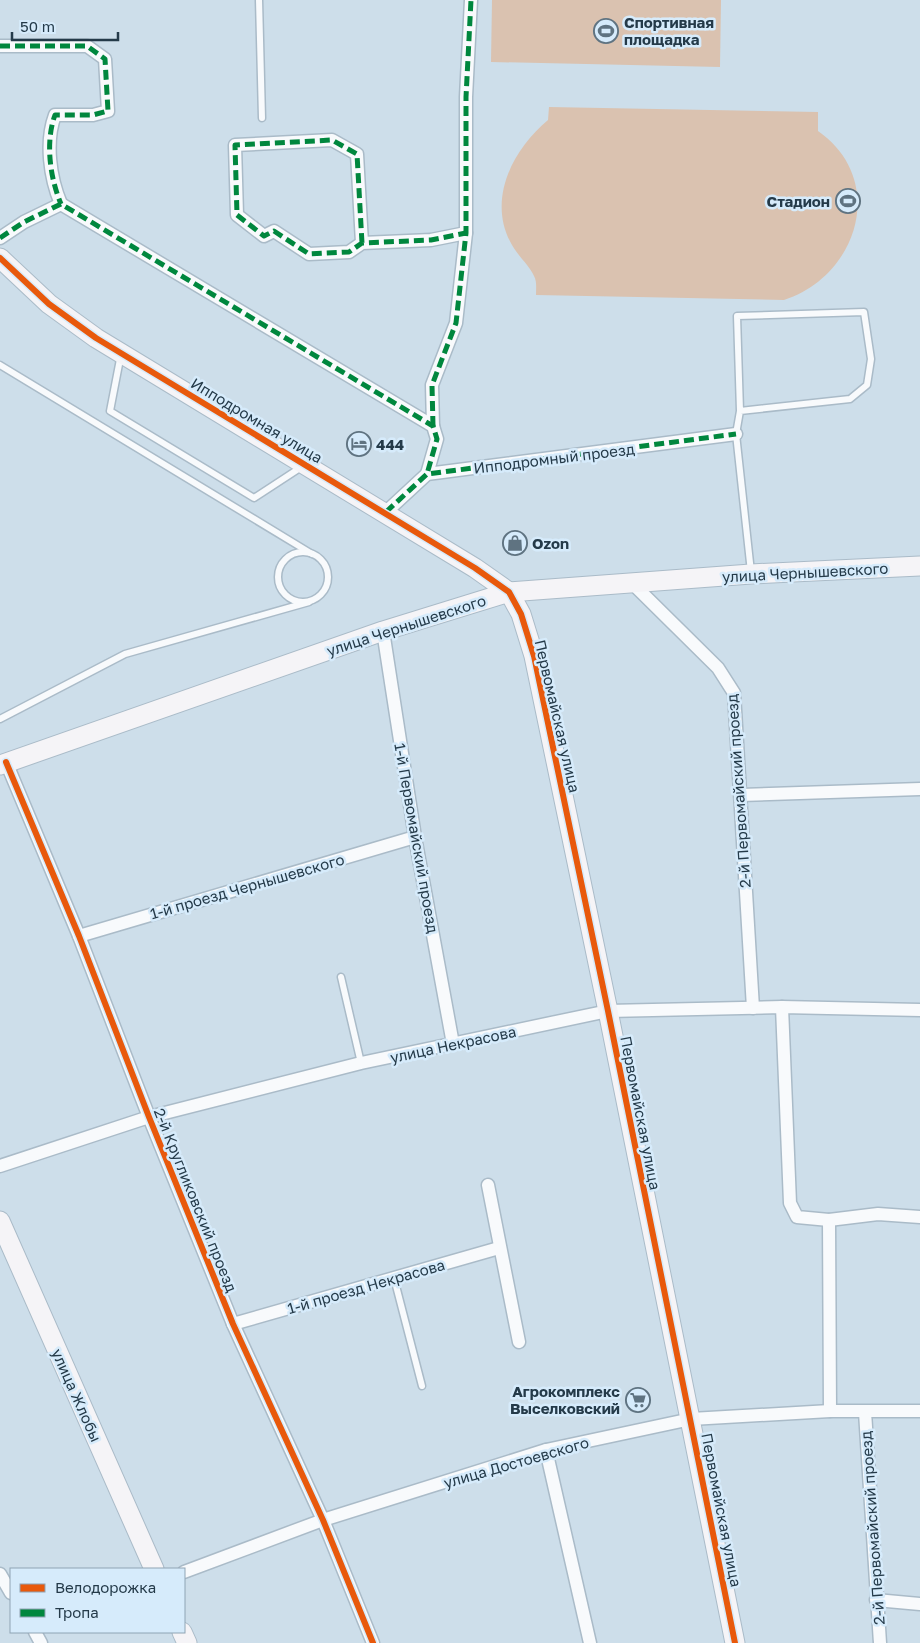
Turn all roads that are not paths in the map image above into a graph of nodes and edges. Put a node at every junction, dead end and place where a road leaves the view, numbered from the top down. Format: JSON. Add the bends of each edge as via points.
{"nodes":[{"id":1,"x":258,"y":0,"type":"edge"},
{"id":2,"x":471,"y":0,"type":"edge"},
{"id":3,"x":0,"y":46,"type":"edge"},
{"id":4,"x":262,"y":118,"type":"dead end"},
{"id":5,"x":61,"y":204,"type":"junction"},
{"id":6,"x":466,"y":233,"type":"junction"},
{"id":7,"x":0,"y":238,"type":"edge"},
{"id":8,"x":362,"y":243,"type":"junction"},
{"id":9,"x":0,"y":258,"type":"edge"},
{"id":10,"x":121,"y":353,"type":"junction"},
{"id":11,"x":0,"y":365,"type":"edge"},
{"id":12,"x":740,"y":410,"type":"junction"},
{"id":13,"x":433,"y":426,"type":"junction"},
{"id":14,"x":736,"y":434,"type":"junction"},
{"id":15,"x":306,"y":464,"type":"junction"},
{"id":16,"x":427,"y":474,"type":"junction"},
{"id":17,"x":386,"y":512,"type":"junction"},
{"id":18,"x":312,"y":554,"type":"junction"},
{"id":19,"x":920,"y":566,"type":"edge"},
{"id":20,"x":751,"y":574,"type":"junction"},
{"id":21,"x":632,"y":583,"type":"junction"},
{"id":22,"x":509,"y":592,"type":"junction"},
{"id":23,"x":309,"y":602,"type":"junction"},
{"id":24,"x":383,"y":631,"type":"junction"},
{"id":25,"x":0,"y":719,"type":"edge"},
{"id":26,"x":3,"y":764,"type":"edge"},
{"id":27,"x":920,"y":789,"type":"edge"},
{"id":28,"x":740,"y":795,"type":"junction"},
{"id":29,"x":415,"y":837,"type":"junction"},
{"id":30,"x":79,"y":936,"type":"junction"},
{"id":31,"x":340,"y":977,"type":"dead end"},
{"id":32,"x":782,"y":1007,"type":"junction"},
{"id":33,"x":753,"y":1008,"type":"junction"},
{"id":34,"x":920,"y":1010,"type":"edge"},
{"id":35,"x":608,"y":1011,"type":"junction"},
{"id":36,"x":453,"y":1044,"type":"junction"},
{"id":37,"x":361,"y":1063,"type":"junction"},
{"id":38,"x":149,"y":1117,"type":"junction"},
{"id":39,"x":0,"y":1166,"type":"edge"},
{"id":40,"x":488,"y":1186,"type":"dead end"},
{"id":41,"x":920,"y":1217,"type":"edge"},
{"id":42,"x":828,"y":1220,"type":"junction"},
{"id":43,"x":0,"y":1221,"type":"edge"},
{"id":44,"x":499,"y":1248,"type":"junction"},
{"id":45,"x":394,"y":1278,"type":"junction"},
{"id":46,"x":234,"y":1324,"type":"junction"},
{"id":47,"x":519,"y":1342,"type":"dead end"},
{"id":48,"x":422,"y":1386,"type":"dead end"},
{"id":49,"x":830,"y":1411,"type":"junction"},
{"id":50,"x":920,"y":1411,"type":"edge"},
{"id":51,"x":864,"y":1412,"type":"junction"},
{"id":52,"x":690,"y":1419,"type":"junction"},
{"id":53,"x":546,"y":1450,"type":"junction"},
{"id":54,"x":323,"y":1520,"type":"junction"},
{"id":55,"x":154,"y":1568,"type":"edge"},
{"id":56,"x":185,"y":1572,"type":"edge"},
{"id":57,"x":0,"y":1574,"type":"edge"},
{"id":58,"x":10,"y":1591,"type":"edge"},
{"id":59,"x":876,"y":1600,"type":"junction"},
{"id":60,"x":920,"y":1604,"type":"edge"},
{"id":61,"x":587,"y":1642,"type":"edge"},
{"id":62,"x":373,"y":1643,"type":"edge"},
{"id":63,"x":736,"y":1643,"type":"edge"},
{"id":64,"x":880,"y":1643,"type":"edge"}],
"edges":[{"from":1,"to":4,"type":"lane"},
{"from":2,"to":6,"type":"street","via":[[466,97]]},
{"from":3,"to":5,"type":"street","via":[[87,46],[104,59],[108,111],[93,115],[55,115],[50,129],[53,185]]},
{"from":5,"to":7,"type":"street"},
{"from":5,"to":13,"type":"street"},
{"from":6,"to":8,"type":"street","via":[[431,240]]},
{"from":6,"to":13,"type":"street","via":[[456,324],[432,385]]},
{"from":8,"to":8,"type":"street","via":[[349,252],[310,254],[274,231],[264,236],[236,215],[235,146],[332,140],[357,154]]},
{"from":9,"to":10,"type":"street","name":"Ипподромная улица","via":[[48,304]]},
{"from":10,"to":15,"type":"street","name":"Ипподромная улица"},
{"from":10,"to":15,"type":"lane","via":[[110,411],[254,498]]},
{"from":11,"to":18,"type":"lane"},
{"from":12,"to":12,"type":"lane","via":[[737,316],[864,312],[871,359],[867,385],[850,400]]},
{"from":12,"to":14,"type":"lane"},
{"from":13,"to":16,"type":"street","via":[[437,439]]},
{"from":14,"to":16,"type":"street","name":"Ипподромный проезд"},
{"from":14,"to":20,"type":"lane"},
{"from":15,"to":17,"type":"street","name":"Ипподромная улица"},
{"from":16,"to":17,"type":"street"},
{"from":17,"to":22,"type":"street","name":"Ипподромная улица"},
{"from":18,"to":23,"type":"lane","via":[[323,562],[328,578],[322,594]]},
{"from":18,"to":23,"type":"lane","via":[[301,552],[288,556],[277,574],[278,585],[286,597],[296,602]]},
{"from":19,"to":20,"type":"street","name":"улица Чернышевского"},
{"from":20,"to":21,"type":"street","name":"улица Чернышевского"},
{"from":21,"to":22,"type":"street","name":"улица Чернышевского"},
{"from":21,"to":28,"type":"street","name":"2-й Первомайский проезд","via":[[718,668],[734,693]]},
{"from":22,"to":24,"type":"street","name":"улица Чернышевского"},
{"from":22,"to":35,"type":"street","name":"Первомайская улица","via":[[521,614],[534,656]]},
{"from":23,"to":25,"type":"lane","via":[[125,654]]},
{"from":24,"to":26,"type":"street","name":"улица Чернышевского"},
{"from":24,"to":29,"type":"street","name":"1-й Первомайский проезд"},
{"from":26,"to":30,"type":"street","name":"2-й Кругликовский проезд"},
{"from":27,"to":28,"type":"street"},
{"from":28,"to":33,"type":"street","name":"2-й Первомайский проезд"},
{"from":29,"to":30,"type":"street","name":"1-й проезд Чернышевского"},
{"from":29,"to":36,"type":"street","name":"1-й Первомайский проезд"},
{"from":30,"to":38,"type":"street","name":"2-й Кругликовский проезд"},
{"from":31,"to":37,"type":"lane"},
{"from":32,"to":33,"type":"street","name":"улица Некрасова"},
{"from":32,"to":34,"type":"street","name":"улица Некрасова"},
{"from":32,"to":42,"type":"street","via":[[790,1204],[797,1217]]},
{"from":33,"to":35,"type":"street","name":"улица Некрасова"},
{"from":35,"to":36,"type":"street","name":"улица Некрасова"},
{"from":35,"to":52,"type":"street","name":"Первомайская улица"},
{"from":36,"to":37,"type":"street","name":"улица Некрасова"},
{"from":37,"to":38,"type":"street","name":"улица Некрасова"},
{"from":38,"to":39,"type":"street","name":"улица Некрасова"},
{"from":38,"to":46,"type":"street","name":"2-й Кругликовский проезд"},
{"from":40,"to":44,"type":"street"},
{"from":41,"to":42,"type":"street","via":[[878,1214]]},
{"from":42,"to":49,"type":"street"},
{"from":43,"to":55,"type":"street","name":"улица Жлобы"},
{"from":44,"to":45,"type":"street","name":"1-й проезд Некрасова"},
{"from":44,"to":47,"type":"street"},
{"from":45,"to":46,"type":"street","name":"1-й проезд Некрасова"},
{"from":45,"to":48,"type":"lane"},
{"from":46,"to":54,"type":"street","name":"2-й Кругликовский проезд"},
{"from":49,"to":51,"type":"street","name":"улица Достоевского"},
{"from":49,"to":52,"type":"street","name":"улица Достоевского"},
{"from":50,"to":51,"type":"street","name":"улица Достоевского"},
{"from":51,"to":59,"type":"street","name":"2-й Первомайский проезд"},
{"from":52,"to":53,"type":"street","name":"улица Достоевского"},
{"from":52,"to":63,"type":"street","name":"Первомайская улица"},
{"from":53,"to":54,"type":"street","name":"улица Достоевского"},
{"from":53,"to":61,"type":"street"},
{"from":54,"to":56,"type":"street","name":"улица Достоевского"},
{"from":54,"to":62,"type":"street","name":"2-й Кругликовский проезд"},
{"from":57,"to":58,"type":"street"},
{"from":59,"to":60,"type":"street"},
{"from":59,"to":64,"type":"street","name":"2-й Первомайский проезд"}]}
